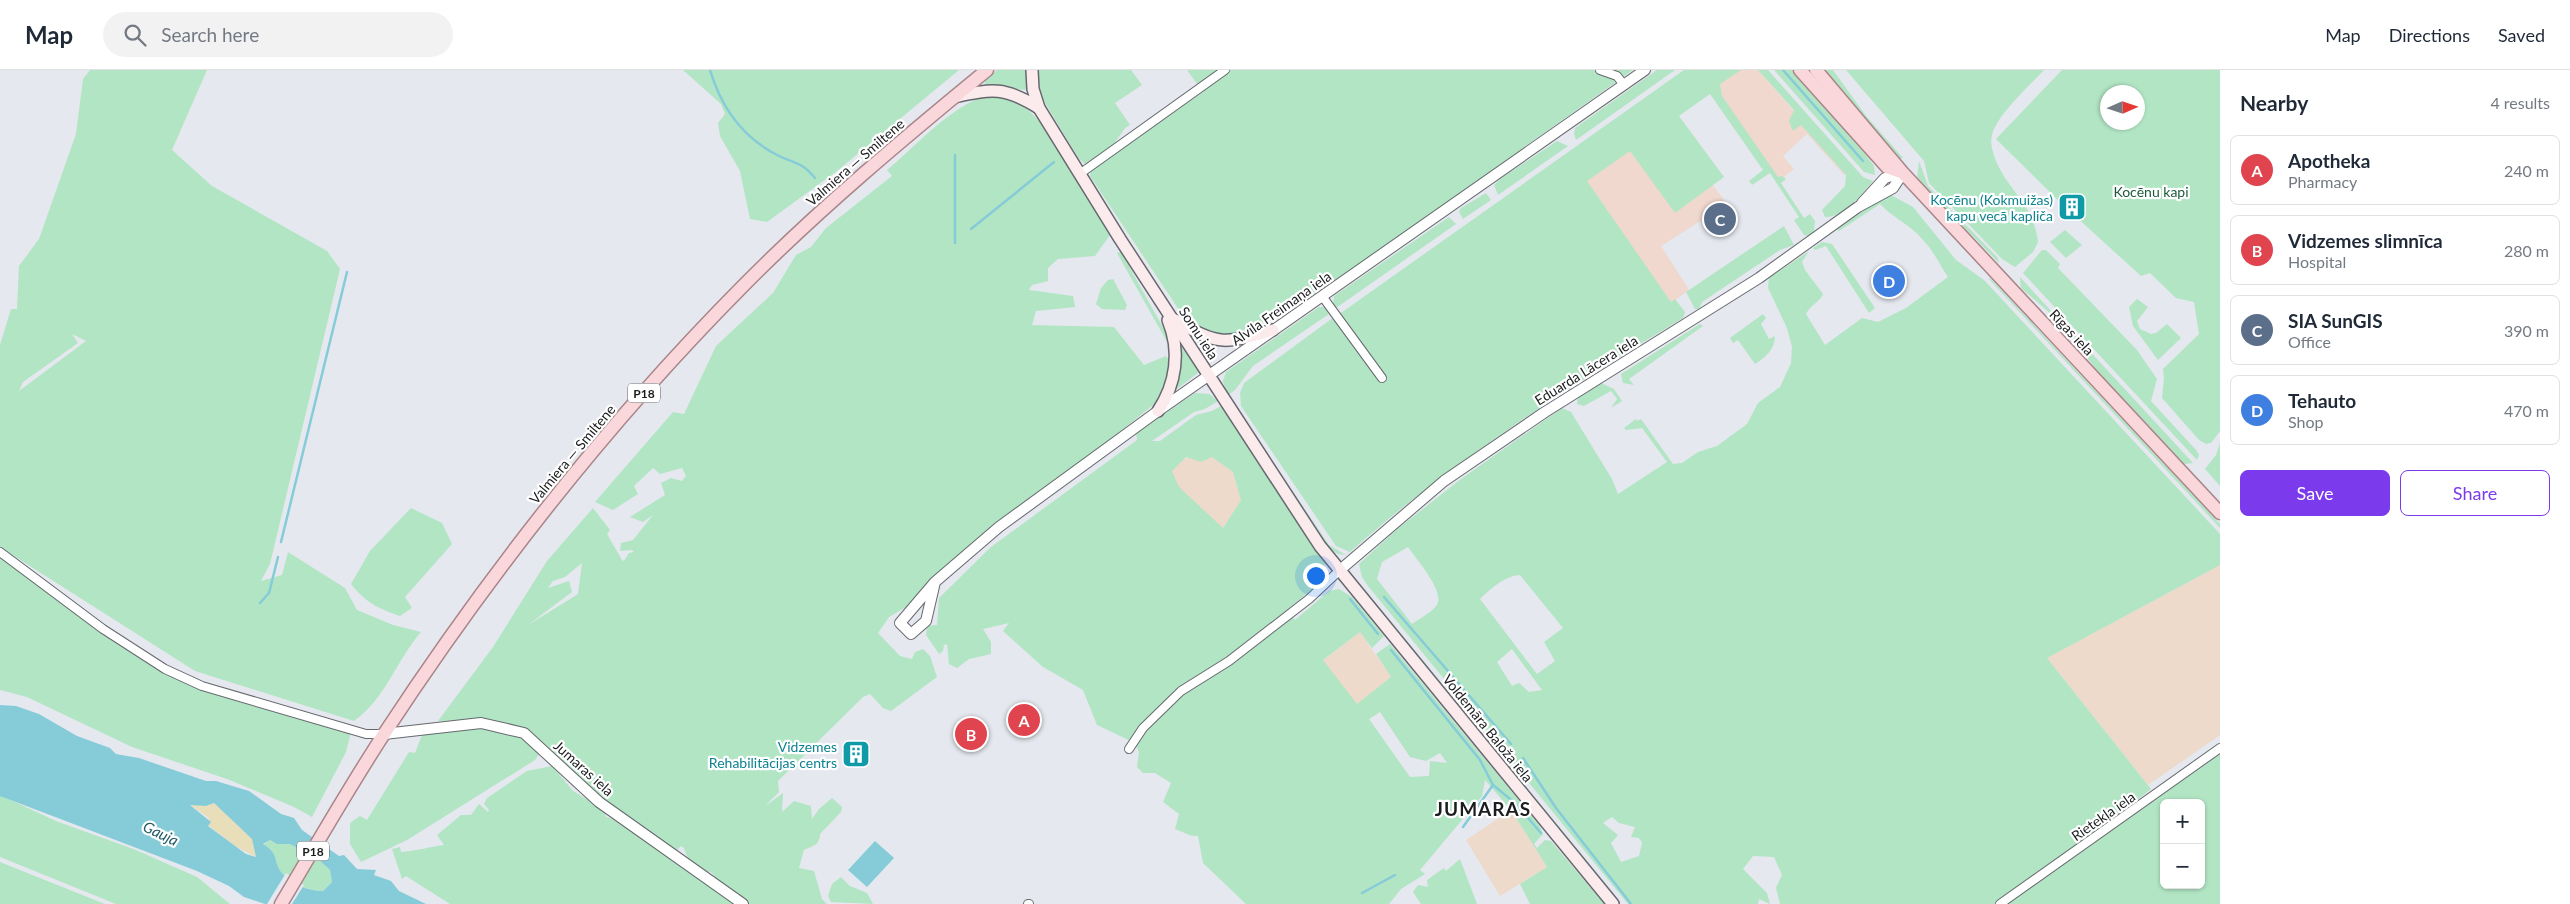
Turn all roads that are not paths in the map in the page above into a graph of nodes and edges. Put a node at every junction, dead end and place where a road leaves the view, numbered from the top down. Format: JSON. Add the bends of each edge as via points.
{"nodes":[{"id":1,"x":987,"y":70,"type":"edge"},
{"id":2,"x":1032,"y":70,"type":"edge"},
{"id":3,"x":1225,"y":70,"type":"edge"},
{"id":4,"x":1600,"y":70,"type":"edge"},
{"id":5,"x":1645,"y":70,"type":"edge"},
{"id":6,"x":1800,"y":70,"type":"edge"},
{"id":7,"x":1816,"y":70,"type":"edge"},
{"id":8,"x":1624,"y":85,"type":"junction"},
{"id":9,"x":954,"y":97,"type":"junction"},
{"id":10,"x":1039,"y":108,"type":"junction"},
{"id":11,"x":1903,"y":172,"type":"junction"},
{"id":12,"x":1081,"y":173,"type":"junction"},
{"id":13,"x":1155,"y":291,"type":"junction"},
{"id":14,"x":1322,"y":296,"type":"junction"},
{"id":15,"x":1171,"y":318,"type":"junction"},
{"id":16,"x":1273,"y":330,"type":"junction"},
{"id":17,"x":1209,"y":376,"type":"junction"},
{"id":18,"x":1382,"y":378,"type":"dead end"},
{"id":19,"x":1158,"y":411,"type":"junction"},
{"id":20,"x":2220,"y":513,"type":"edge"},
{"id":21,"x":0,"y":552,"type":"edge"},
{"id":22,"x":1340,"y":570,"type":"junction"},
{"id":23,"x":935,"y":582,"type":"junction"},
{"id":24,"x":384,"y":734,"type":"junction"},
{"id":25,"x":2220,"y":748,"type":"edge"},
{"id":26,"x":1129,"y":749,"type":"dead end"},
{"id":27,"x":281,"y":904,"type":"edge"},
{"id":28,"x":742,"y":904,"type":"edge"},
{"id":29,"x":1613,"y":904,"type":"edge"},
{"id":30,"x":2000,"y":904,"type":"edge"}],
"edges":[{"from":1,"to":9,"type":"main road","name":"Valmiera — Smiltene","number":"P18"},
{"from":2,"to":10,"type":"main road"},
{"from":3,"to":12,"type":"street"},
{"from":4,"to":8,"type":"street","via":[[1617,76]]},
{"from":5,"to":8,"type":"street","name":"Alvila Freimaņa iela"},
{"from":6,"to":11,"type":"main road","name":"Rīgas iela","via":[[1887,167]]},
{"from":7,"to":11,"type":"main road","name":"Rīgas iela"},
{"from":8,"to":14,"type":"street","name":"Alvila Freimaņa iela"},
{"from":9,"to":10,"type":"main road","via":[[1007,91]]},
{"from":9,"to":24,"type":"main road","name":"Valmiera — Smiltene","number":"P18","via":[[788,241],[651,385],[534,523]]},
{"from":10,"to":12,"type":"main road","name":"Somu iela"},
{"from":11,"to":20,"type":"main road","name":"Rīgas iela"},
{"from":11,"to":22,"type":"street","name":"Eduarda Lācera iela","via":[[1885,178],[1858,207],[1760,278],[1545,412],[1444,481]]},
{"from":12,"to":13,"type":"main road","name":"Somu iela"},
{"from":13,"to":15,"type":"main road","name":"Somu iela"},
{"from":13,"to":19,"type":"main road","via":[[1176,346],[1172,380]]},
{"from":14,"to":16,"type":"street","name":"Alvila Freimaņa iela"},
{"from":14,"to":18,"type":"street"},
{"from":15,"to":16,"type":"main road","via":[[1205,338],[1227,341]]},
{"from":15,"to":17,"type":"main road","name":"Somu iela"},
{"from":16,"to":17,"type":"street","name":"Alvila Freimaņa iela"},
{"from":17,"to":19,"type":"street","name":"Alvila Freimaņa iela"},
{"from":17,"to":22,"type":"main road","name":"Somu iela","via":[[1320,546]]},
{"from":19,"to":23,"type":"street","name":"Alvila Freimaņa iela","via":[[999,527]]},
{"from":21,"to":24,"type":"street","via":[[103,630],[165,669],[202,686],[257,703],[366,734]]},
{"from":22,"to":26,"type":"street","via":[[1309,599],[1229,661],[1181,691],[1143,728]]},
{"from":22,"to":29,"type":"main road","name":"Voldemāra Baloža iela"},
{"from":23,"to":23,"type":"street","name":"Alvila Freimaņa iela","via":[[900,623],[911,634],[926,622]]},
{"from":24,"to":27,"type":"main road","name":"Valmiera — Smiltene","number":"P18"},
{"from":24,"to":28,"type":"street","name":"Jumaras iela","via":[[481,723],[524,733],[599,802]]},
{"from":25,"to":30,"type":"street","name":"Rietekļa iela"}]}
